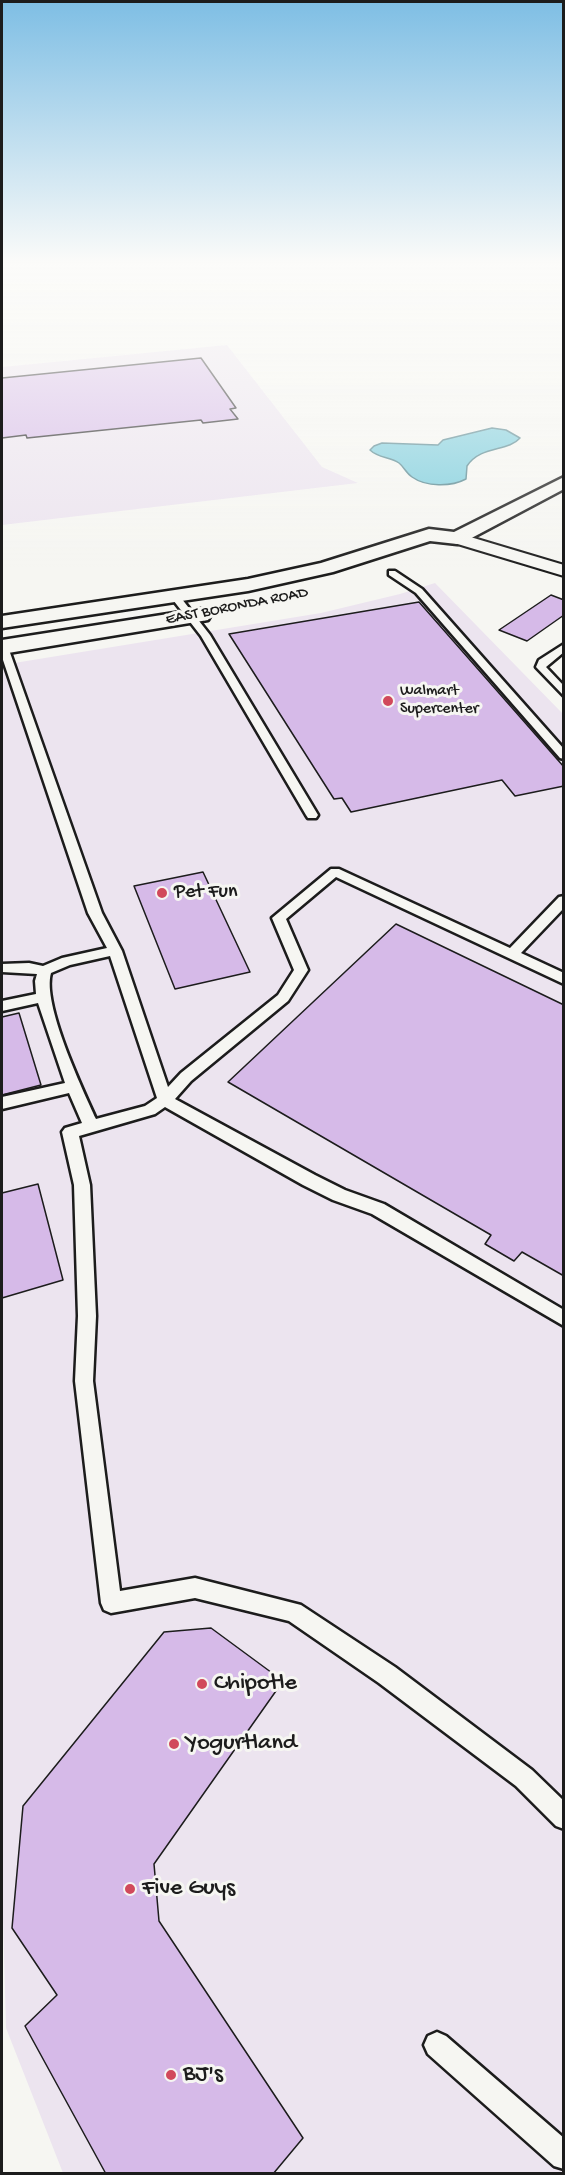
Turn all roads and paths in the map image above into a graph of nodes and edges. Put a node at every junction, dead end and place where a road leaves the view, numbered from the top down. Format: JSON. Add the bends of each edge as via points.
{"nodes":[{"id":1,"x":564,"y":482,"type":"edge"},
{"id":2,"x":458,"y":538,"type":"junction"},
{"id":3,"x":438,"y":556,"type":"dead end"},
{"id":4,"x":411,"y":566,"type":"dead end"},
{"id":5,"x":564,"y":571,"type":"edge"},
{"id":6,"x":382,"y":575,"type":"joint"},
{"id":7,"x":175,"y":596,"type":"junction"},
{"id":8,"x":215,"y":612,"type":"dead end"},
{"id":9,"x":192,"y":616,"type":"junction"},
{"id":10,"x":2,"y":622,"type":"edge"},
{"id":11,"x":2,"y":647,"type":"edge"},
{"id":12,"x":564,"y":647,"type":"edge"},
{"id":13,"x":564,"y":693,"type":"edge"},
{"id":14,"x":564,"y":756,"type":"edge"},
{"id":15,"x":312,"y":815,"type":"dead end"},
{"id":16,"x":564,"y":900,"type":"edge"},
{"id":17,"x":115,"y":951,"type":"junction"},
{"id":18,"x":511,"y":955,"type":"junction"},
{"id":19,"x":3,"y":968,"type":"edge"},
{"id":20,"x":44,"y":971,"type":"junction"},
{"id":21,"x":564,"y":979,"type":"edge"},
{"id":22,"x":43,"y":997,"type":"junction"},
{"id":23,"x":2,"y":1006,"type":"edge"},
{"id":24,"x":73,"y":1087,"type":"junction"},
{"id":25,"x":165,"y":1100,"type":"junction"},
{"id":26,"x":2,"y":1103,"type":"edge"},
{"id":27,"x":91,"y":1126,"type":"junction"},
{"id":28,"x":564,"y":1319,"type":"edge"},
{"id":29,"x":564,"y":1818,"type":"edge"},
{"id":30,"x":437,"y":2045,"type":"dead end"},
{"id":31,"x":564,"y":2156,"type":"edge"}],
"edges":[{"from":1,"to":2,"type":"main road"},
{"from":2,"to":3,"type":"main road","via":[[458,549]]},
{"from":2,"to":5,"type":"street"},
{"from":2,"to":7,"type":"main road","name":"EAST BORONDA ROAD","via":[[429,535],[299,574]]},
{"from":4,"to":6,"type":"main road"},
{"from":6,"to":14,"type":"lane","via":[[419,591]]},
{"from":7,"to":9,"type":"lane"},
{"from":7,"to":10,"type":"main road","name":"EAST BORONDA ROAD"},
{"from":8,"to":9,"type":"main road","name":"EAST BORONDA ROAD"},
{"from":9,"to":11,"type":"main road","name":"EAST BORONDA ROAD"},
{"from":9,"to":15,"type":"lane"},
{"from":11,"to":17,"type":"lane","via":[[95,913]]},
{"from":12,"to":13,"type":"lane","via":[[541,666]]},
{"from":16,"to":18,"type":"lane"},
{"from":17,"to":20,"type":"lane"},
{"from":17,"to":25,"type":"lane"},
{"from":18,"to":21,"type":"lane"},
{"from":18,"to":25,"type":"lane","via":[[335,872],[279,918],[301,970],[283,998],[186,1077]]},
{"from":19,"to":20,"type":"lane"},
{"from":20,"to":22,"type":"lane","via":[[40,978]]},
{"from":22,"to":23,"type":"lane"},
{"from":22,"to":24,"type":"lane"},
{"from":24,"to":26,"type":"lane"},
{"from":24,"to":27,"type":"lane"},
{"from":25,"to":27,"type":"lane","via":[[150,1110]]},
{"from":25,"to":28,"type":"lane","via":[[309,1180],[378,1209]]},
{"from":27,"to":29,"type":"lane","via":[[70,1132],[82,1185],[87,1316],[84,1381],[111,1603],[195,1588],[294,1612],[387,1675],[524,1778]]},
{"from":30,"to":31,"type":"lane"}]}
